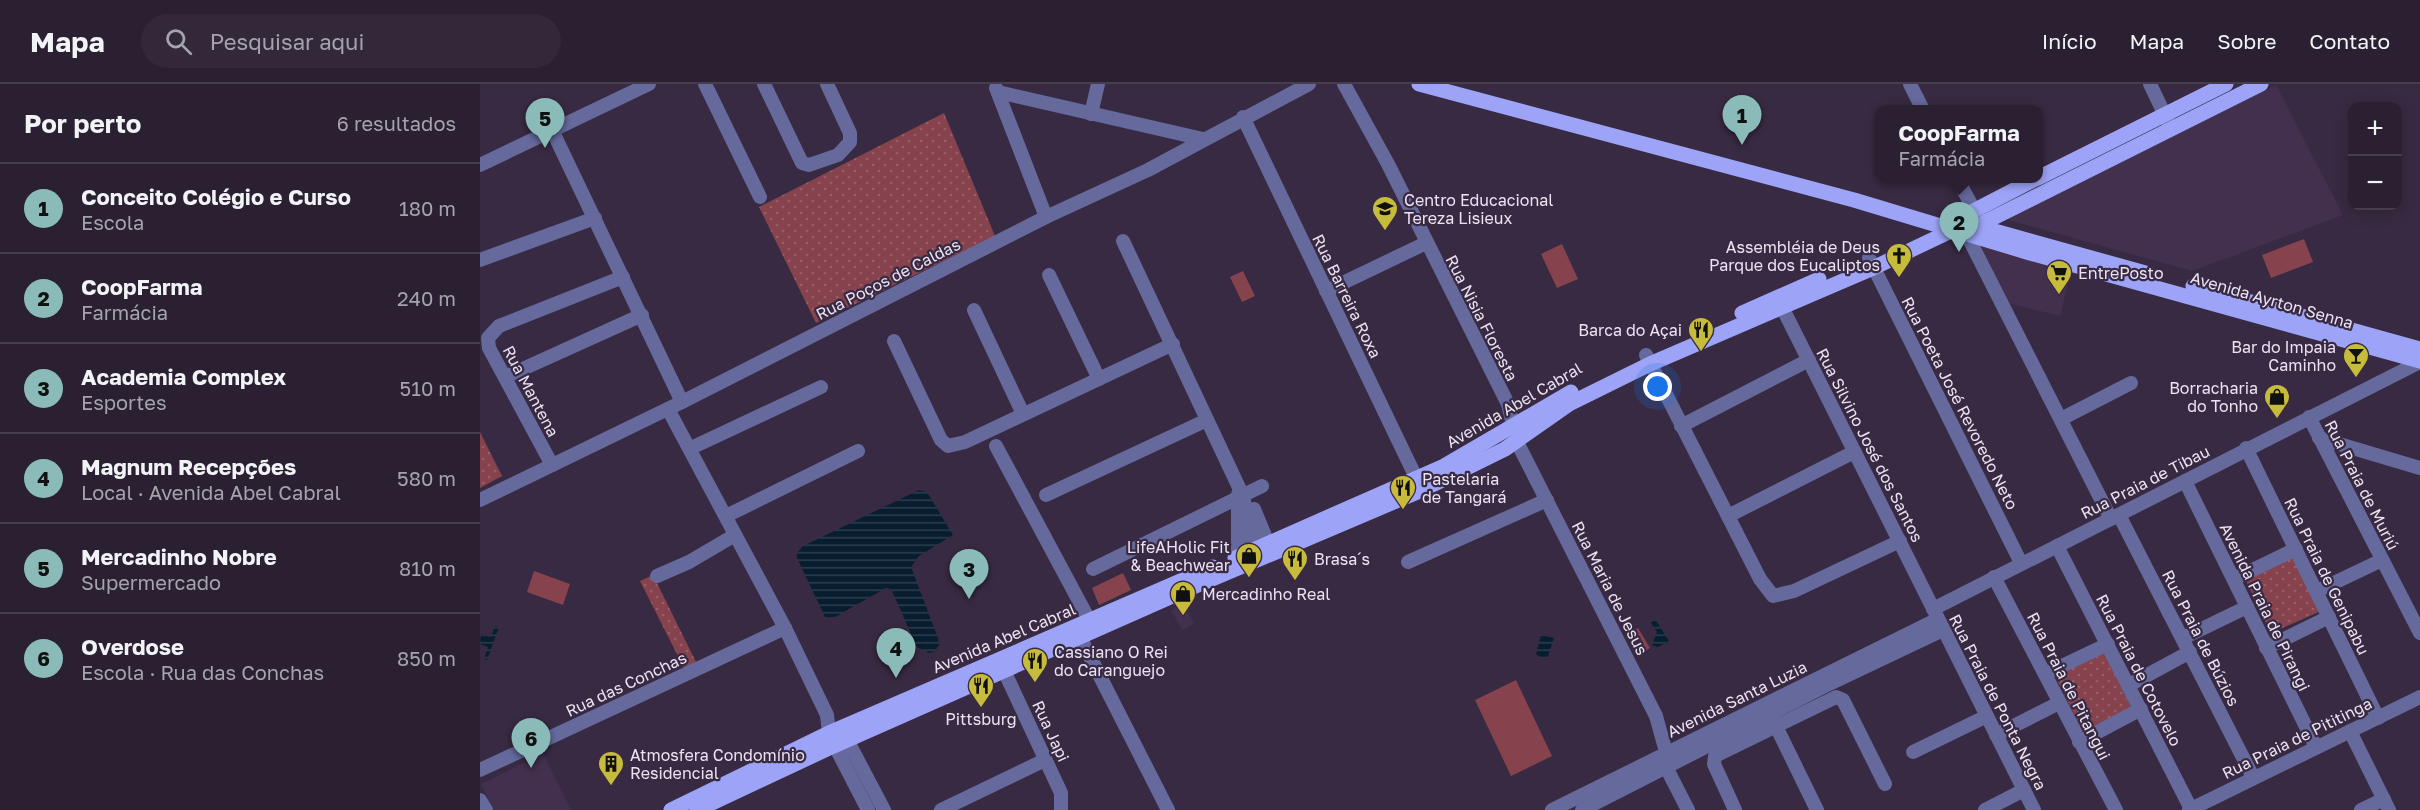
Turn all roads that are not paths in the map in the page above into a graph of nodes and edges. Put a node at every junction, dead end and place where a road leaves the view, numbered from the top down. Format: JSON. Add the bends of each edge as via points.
{"nodes":[{"id":1,"x":649,"y":84,"type":"edge"},
{"id":2,"x":705,"y":84,"type":"edge"},
{"id":3,"x":764,"y":84,"type":"edge"},
{"id":4,"x":827,"y":84,"type":"edge"},
{"id":5,"x":1098,"y":84,"type":"edge"},
{"id":6,"x":1309,"y":84,"type":"edge"},
{"id":7,"x":1344,"y":84,"type":"edge"},
{"id":8,"x":1419,"y":84,"type":"edge"},
{"id":9,"x":1461,"y":84,"type":"edge"},
{"id":10,"x":1910,"y":84,"type":"edge"},
{"id":11,"x":2150,"y":84,"type":"edge"},
{"id":12,"x":2226,"y":84,"type":"edge"},
{"id":13,"x":2261,"y":84,"type":"edge"},
{"id":14,"x":996,"y":88,"type":"edge"},
{"id":15,"x":1920,"y":105,"type":"edge"},
{"id":16,"x":1090,"y":114,"type":"junction"},
{"id":17,"x":1243,"y":117,"type":"junction"},
{"id":18,"x":2168,"y":121,"type":"junction"},
{"id":19,"x":552,"y":130,"type":"junction"},
{"id":20,"x":1203,"y":140,"type":"junction"},
{"id":21,"x":480,"y":165,"type":"edge"},
{"id":22,"x":2043,"y":176,"type":"edge"},
{"id":23,"x":1960,"y":183,"type":"edge"},
{"id":24,"x":2028,"y":183,"type":"edge"},
{"id":25,"x":760,"y":196,"type":"dead end"},
{"id":26,"x":1974,"y":210,"type":"junction"},
{"id":27,"x":1046,"y":217,"type":"junction"},
{"id":28,"x":595,"y":218,"type":"junction"},
{"id":29,"x":1959,"y":227,"type":"junction"},
{"id":30,"x":1123,"y":241,"type":"dead end"},
{"id":31,"x":1426,"y":243,"type":"junction"},
{"id":32,"x":480,"y":260,"type":"edge"},
{"id":33,"x":1871,"y":263,"type":"junction"},
{"id":34,"x":1049,"y":275,"type":"dead end"},
{"id":35,"x":623,"y":277,"type":"junction"},
{"id":36,"x":1326,"y":291,"type":"junction"},
{"id":37,"x":1779,"y":302,"type":"junction"},
{"id":38,"x":974,"y":310,"type":"dead end"},
{"id":39,"x":642,"y":315,"type":"junction"},
{"id":40,"x":894,"y":341,"type":"dead end"},
{"id":41,"x":1173,"y":344,"type":"junction"},
{"id":42,"x":2417,"y":353,"type":"edge"},
{"id":43,"x":1648,"y":360,"type":"junction"},
{"id":44,"x":1809,"y":360,"type":"junction"},
{"id":45,"x":506,"y":377,"type":"junction"},
{"id":46,"x":1099,"y":379,"type":"junction"},
{"id":47,"x":2131,"y":383,"type":"dead end"},
{"id":48,"x":822,"y":387,"type":"dead end"},
{"id":49,"x":674,"y":406,"type":"junction"},
{"id":50,"x":1023,"y":414,"type":"junction"},
{"id":51,"x":2309,"y":417,"type":"junction"},
{"id":52,"x":2061,"y":418,"type":"junction"},
{"id":53,"x":1208,"y":420,"type":"junction"},
{"id":54,"x":1514,"y":424,"type":"junction"},
{"id":55,"x":1682,"y":426,"type":"junction"},
{"id":56,"x":2319,"y":438,"type":"junction"},
{"id":57,"x":1517,"y":442,"type":"junction"},
{"id":58,"x":996,"y":446,"type":"dead end"},
{"id":59,"x":693,"y":447,"type":"junction"},
{"id":60,"x":2246,"y":448,"type":"junction"},
{"id":61,"x":858,"y":452,"type":"dead end"},
{"id":62,"x":1854,"y":452,"type":"junction"},
{"id":63,"x":552,"y":465,"type":"junction"},
{"id":64,"x":2420,"y":468,"type":"edge"},
{"id":65,"x":2185,"y":481,"type":"junction"},
{"id":66,"x":1420,"y":484,"type":"junction"},
{"id":67,"x":1262,"y":486,"type":"dead end"},
{"id":68,"x":1242,"y":493,"type":"junction"},
{"id":69,"x":1046,"y":495,"type":"dead end"},
{"id":70,"x":480,"y":500,"type":"edge"},
{"id":71,"x":1547,"y":500,"type":"junction"},
{"id":72,"x":728,"y":515,"type":"junction"},
{"id":73,"x":1728,"y":516,"type":"junction"},
{"id":74,"x":2115,"y":517,"type":"junction"},
{"id":75,"x":735,"y":535,"type":"junction"},
{"id":76,"x":1900,"y":541,"type":"junction"},
{"id":77,"x":1268,"y":543,"type":"junction"},
{"id":78,"x":2057,"y":546,"type":"junction"},
{"id":79,"x":2296,"y":549,"type":"junction"},
{"id":80,"x":1254,"y":550,"type":"junction"},
{"id":81,"x":1238,"y":557,"type":"junction"},
{"id":82,"x":2382,"y":560,"type":"junction"},
{"id":83,"x":1408,"y":562,"type":"dead end"},
{"id":84,"x":2021,"y":563,"type":"junction"},
{"id":85,"x":1093,"y":569,"type":"dead end"},
{"id":86,"x":657,"y":576,"type":"dead end"},
{"id":87,"x":1994,"y":577,"type":"junction"},
{"id":88,"x":2234,"y":579,"type":"junction"},
{"id":89,"x":2317,"y":591,"type":"junction"},
{"id":90,"x":2247,"y":607,"type":"junction"},
{"id":91,"x":2329,"y":618,"type":"junction"},
{"id":92,"x":1938,"y":619,"type":"junction"},
{"id":93,"x":785,"y":628,"type":"junction"},
{"id":94,"x":1088,"y":629,"type":"junction"},
{"id":95,"x":2420,"y":633,"type":"edge"},
{"id":96,"x":2183,"y":638,"type":"junction"},
{"id":97,"x":2108,"y":644,"type":"junction"},
{"id":98,"x":2266,"y":648,"type":"junction"},
{"id":99,"x":2190,"y":652,"type":"junction"},
{"id":100,"x":1002,"y":666,"type":"junction"},
{"id":101,"x":2045,"y":674,"type":"junction"},
{"id":102,"x":2129,"y":685,"type":"junction"},
{"id":103,"x":2420,"y":698,"type":"edge"},
{"id":104,"x":2060,"y":703,"type":"junction"},
{"id":105,"x":2141,"y":709,"type":"junction"},
{"id":106,"x":1987,"y":716,"type":"junction"},
{"id":107,"x":2378,"y":718,"type":"junction"},
{"id":108,"x":1773,"y":720,"type":"junction"},
{"id":109,"x":2350,"y":731,"type":"junction"},
{"id":110,"x":1996,"y":735,"type":"junction"},
{"id":111,"x":838,"y":737,"type":"junction"},
{"id":112,"x":2079,"y":742,"type":"junction"},
{"id":113,"x":2316,"y":747,"type":"junction"},
{"id":114,"x":1666,"y":752,"type":"junction"},
{"id":115,"x":1914,"y":752,"type":"dead end"},
{"id":116,"x":1045,"y":760,"type":"junction"},
{"id":117,"x":1666,"y":767,"type":"junction"},
{"id":118,"x":480,"y":770,"type":"edge"},
{"id":119,"x":2253,"y":777,"type":"junction"},
{"id":120,"x":1885,"y":784,"type":"dead end"},
{"id":121,"x":2024,"y":790,"type":"junction"},
{"id":122,"x":480,"y":800,"type":"edge"},
{"id":123,"x":2386,"y":804,"type":"edge"},
{"id":124,"x":695,"y":806,"type":"edge"},
{"id":125,"x":2190,"y":809,"type":"edge"},
{"id":126,"x":486,"y":810,"type":"edge"},
{"id":127,"x":671,"y":810,"type":"edge"},
{"id":128,"x":868,"y":810,"type":"edge"},
{"id":129,"x":884,"y":810,"type":"edge"},
{"id":130,"x":941,"y":810,"type":"edge"},
{"id":131,"x":1061,"y":810,"type":"edge"},
{"id":132,"x":1168,"y":810,"type":"edge"},
{"id":133,"x":1552,"y":810,"type":"edge"},
{"id":134,"x":1582,"y":810,"type":"edge"},
{"id":135,"x":1688,"y":810,"type":"edge"},
{"id":136,"x":1736,"y":810,"type":"edge"},
{"id":137,"x":1817,"y":810,"type":"edge"},
{"id":138,"x":1985,"y":810,"type":"edge"},
{"id":139,"x":2034,"y":810,"type":"edge"},
{"id":140,"x":2116,"y":810,"type":"edge"},
{"id":141,"x":2361,"y":810,"type":"edge"}],
"edges":[{"from":1,"to":19,"type":"street"},
{"from":2,"to":25,"type":"street"},
{"from":3,"to":4,"type":"street","via":[[802,162],[809,165],[838,155],[850,142]]},
{"from":5,"to":16,"type":"street"},
{"from":6,"to":17,"type":"street","name":"Rua Poços de Caldas"},
{"from":7,"to":31,"type":"street","name":"Rua Nisia Floresta"},
{"from":8,"to":29,"type":"main road","name":"Avenida Ayrton Senna"},
{"from":9,"to":29,"type":"main road","name":"Avenida Ayrton Senna","via":[[1713,155],[1857,190]]},
{"from":10,"to":15,"type":"street"},
{"from":11,"to":18,"type":"street"},
{"from":12,"to":18,"type":"main road"},
{"from":13,"to":18,"type":"main road"},
{"from":14,"to":16,"type":"street"},
{"from":14,"to":27,"type":"street"},
{"from":16,"to":20,"type":"street"},
{"from":17,"to":20,"type":"street","name":"Rua Poços de Caldas"},
{"from":17,"to":36,"type":"street","name":"Rua Barreira Roxa"},
{"from":18,"to":22,"type":"main road"},
{"from":18,"to":29,"type":"main road"},
{"from":19,"to":21,"type":"street","via":[[505,148]]},
{"from":19,"to":28,"type":"street"},
{"from":20,"to":27,"type":"street","name":"Rua Poços de Caldas"},
{"from":23,"to":26,"type":"street"},
{"from":24,"to":26,"type":"main road"},
{"from":26,"to":29,"type":"main road"},
{"from":27,"to":49,"type":"street","name":"Rua Poços de Caldas"},
{"from":28,"to":32,"type":"street"},
{"from":28,"to":35,"type":"street"},
{"from":29,"to":33,"type":"main road","name":"Avenida Abel Cabral"},
{"from":29,"to":42,"type":"main road","name":"Avenida Ayrton Senna"},
{"from":29,"to":52,"type":"street","name":"Rua Praia de Búzios"},
{"from":30,"to":41,"type":"street"},
{"from":31,"to":36,"type":"street"},
{"from":31,"to":54,"type":"street","name":"Rua Nisia Floresta","via":[[1508,404]]},
{"from":33,"to":37,"type":"main road","name":"Avenida Abel Cabral"},
{"from":33,"to":84,"type":"street","name":"Rua Poeta José Revoredo Neto"},
{"from":34,"to":46,"type":"street"},
{"from":35,"to":39,"type":"street"},
{"from":35,"to":45,"type":"street","name":"Rua Mantena","via":[[494,330],[487,343]]},
{"from":36,"to":66,"type":"street","name":"Rua Barreira Roxa"},
{"from":37,"to":43,"type":"main road","name":"Avenida Abel Cabral"},
{"from":37,"to":44,"type":"street","name":"Rua Silvino José dos Santos"},
{"from":38,"to":50,"type":"street"},
{"from":39,"to":45,"type":"street"},
{"from":39,"to":49,"type":"street"},
{"from":40,"to":50,"type":"street","via":[[945,445],[965,442]]},
{"from":41,"to":46,"type":"street"},
{"from":41,"to":53,"type":"street"},
{"from":42,"to":51,"type":"street","name":"Rua Praia de Tibau","via":[[2373,385]]},
{"from":43,"to":54,"type":"main road","name":"Avenida Abel Cabral","via":[[1576,389]]},
{"from":43,"to":55,"type":"street"},
{"from":43,"to":57,"type":"main road","name":"Avenida Abel Cabral","via":[[1569,404]]},
{"from":44,"to":55,"type":"street"},
{"from":44,"to":62,"type":"street","name":"Rua Silvino José dos Santos"},
{"from":45,"to":63,"type":"street","name":"Rua Mantena"},
{"from":46,"to":50,"type":"street"},
{"from":47,"to":52,"type":"street"},
{"from":48,"to":59,"type":"street"},
{"from":49,"to":59,"type":"street"},
{"from":49,"to":63,"type":"street","name":"Rua Poços de Caldas"},
{"from":51,"to":56,"type":"street","name":"Rua Praia de Muriú"},
{"from":51,"to":60,"type":"street","name":"Rua Praia de Tibau"},
{"from":52,"to":74,"type":"street","name":"Rua Praia de Búzios"},
{"from":53,"to":68,"type":"street"},
{"from":53,"to":69,"type":"street"},
{"from":54,"to":57,"type":"street","name":"Rua Nisia Floresta"},
{"from":54,"to":66,"type":"main road","name":"Avenida Abel Cabral"},
{"from":55,"to":73,"type":"street"},
{"from":56,"to":64,"type":"street"},
{"from":56,"to":82,"type":"street","name":"Rua Praia de Muriú"},
{"from":57,"to":66,"type":"main road","name":"Avenida Abel Cabral"},
{"from":57,"to":71,"type":"street","name":"Rua Maria de Jesus"},
{"from":58,"to":94,"type":"street","name":"Avenida Abel Cabral"},
{"from":59,"to":72,"type":"street"},
{"from":60,"to":65,"type":"street","name":"Rua Praia de Tibau"},
{"from":60,"to":79,"type":"street","name":"Rua Praia de Genipabu"},
{"from":61,"to":72,"type":"street"},
{"from":62,"to":73,"type":"street"},
{"from":62,"to":76,"type":"street","name":"Rua Silvino José dos Santos"},
{"from":63,"to":70,"type":"street","name":"Rua Poços de Caldas"},
{"from":65,"to":74,"type":"street","name":"Rua Praia de Tibau"},
{"from":65,"to":88,"type":"street","name":"Avenida Praia de Pirangi"},
{"from":66,"to":77,"type":"main road","name":"Avenida Abel Cabral"},
{"from":66,"to":94,"type":"main road","name":"Avenida Abel Cabral"},
{"from":67,"to":68,"type":"street"},
{"from":68,"to":77,"type":"street"},
{"from":68,"to":80,"type":"street"},
{"from":68,"to":81,"type":"street"},
{"from":68,"to":85,"type":"street"},
{"from":71,"to":83,"type":"street"},
{"from":71,"to":114,"type":"street","name":"Rua Maria de Jesus","via":[[1656,716]]},
{"from":72,"to":75,"type":"street"},
{"from":73,"to":76,"type":"street","via":[[1773,596],[1785,595]]},
{"from":74,"to":78,"type":"street","name":"Rua Praia de Tibau"},
{"from":74,"to":96,"type":"street","name":"Rua Praia de Búzios"},
{"from":75,"to":86,"type":"street"},
{"from":75,"to":93,"type":"street"},
{"from":76,"to":92,"type":"street","name":"Rua Silvino José dos Santos"},
{"from":77,"to":80,"type":"main road","name":"Avenida Abel Cabral"},
{"from":78,"to":84,"type":"street","name":"Rua Praia de Tibau"},
{"from":78,"to":97,"type":"street","name":"Rua Praia de Cotovelo"},
{"from":79,"to":88,"type":"street"},
{"from":79,"to":89,"type":"street","name":"Rua Praia de Genipabu"},
{"from":80,"to":81,"type":"main road","name":"Avenida Abel Cabral"},
{"from":81,"to":94,"type":"main road","name":"Avenida Abel Cabral"},
{"from":82,"to":89,"type":"street"},
{"from":82,"to":95,"type":"street","name":"Rua Praia de Muriú"},
{"from":84,"to":87,"type":"street","name":"Rua Praia de Tibau"},
{"from":87,"to":92,"type":"street","name":"Rua Praia de Tibau"},
{"from":87,"to":101,"type":"street","name":"Rua Praia de Pitangui"},
{"from":88,"to":90,"type":"street","name":"Avenida Praia de Pirangi"},
{"from":89,"to":91,"type":"street","name":"Rua Praia de Genipabu"},
{"from":90,"to":96,"type":"street"},
{"from":90,"to":98,"type":"street","name":"Avenida Praia de Pirangi"},
{"from":91,"to":98,"type":"street"},
{"from":91,"to":107,"type":"street","name":"Rua Praia de Genipabu"},
{"from":92,"to":106,"type":"street","name":"Rua Praia de Ponta Negra"},
{"from":92,"to":108,"type":"street","name":"Avenida Santa Luzia"},
{"from":92,"to":114,"type":"street","name":"Avenida Santa Luzia"},
{"from":93,"to":111,"type":"street"},
{"from":93,"to":118,"type":"street","name":"Rua das Conchas"},
{"from":94,"to":100,"type":"main road","name":"Avenida Abel Cabral"},
{"from":94,"to":132,"type":"street"},
{"from":96,"to":99,"type":"street","name":"Rua Praia de Búzios"},
{"from":97,"to":101,"type":"street"},
{"from":97,"to":102,"type":"street","name":"Rua Praia de Cotovelo"},
{"from":98,"to":113,"type":"street","name":"Avenida Praia de Pirangi"},
{"from":99,"to":102,"type":"street"},
{"from":99,"to":119,"type":"street","name":"Rua Praia de Búzios"},
{"from":100,"to":111,"type":"main road","name":"Avenida Abel Cabral"},
{"from":100,"to":116,"type":"street","name":"Rua Japi"},
{"from":101,"to":104,"type":"street","name":"Rua Praia de Pitangui"},
{"from":102,"to":105,"type":"street","name":"Rua Praia de Cotovelo"},
{"from":103,"to":107,"type":"street","name":"Rua Praia de Pititinga"},
{"from":104,"to":110,"type":"street"},
{"from":104,"to":112,"type":"street","name":"Rua Praia de Pitangui"},
{"from":105,"to":112,"type":"street"},
{"from":105,"to":125,"type":"street","name":"Rua Praia de Cotovelo"},
{"from":106,"to":110,"type":"street","name":"Rua Praia de Ponta Negra"},
{"from":106,"to":115,"type":"street"},
{"from":107,"to":109,"type":"street","name":"Rua Praia de Pititinga"},
{"from":108,"to":117,"type":"street","name":"Avenida Santa Luzia"},
{"from":108,"to":120,"type":"street","via":[[1833,698],[1843,700]]},
{"from":108,"to":136,"type":"street","via":[[1713,760]]},
{"from":108,"to":137,"type":"street"},
{"from":109,"to":113,"type":"street","name":"Rua Praia de Pititinga"},
{"from":109,"to":123,"type":"street"},
{"from":110,"to":121,"type":"street","name":"Rua Praia de Ponta Negra"},
{"from":111,"to":124,"type":"main road","name":"Avenida Abel Cabral"},
{"from":111,"to":128,"type":"street"},
{"from":111,"to":129,"type":"street"},
{"from":112,"to":140,"type":"street","name":"Rua Praia de Pitangui"},
{"from":113,"to":119,"type":"street","name":"Rua Praia de Pititinga"},
{"from":114,"to":133,"type":"street","name":"Avenida Santa Luzia"},
{"from":116,"to":130,"type":"street"},
{"from":116,"to":131,"type":"street","name":"Rua Japi","via":[[1063,800]]},
{"from":117,"to":134,"type":"street","name":"Avenida Santa Luzia"},
{"from":117,"to":135,"type":"street"},
{"from":119,"to":125,"type":"street","name":"Rua Praia de Pititinga"},
{"from":121,"to":138,"type":"street"},
{"from":121,"to":139,"type":"street","name":"Rua Praia de Ponta Negra"},
{"from":122,"to":126,"type":"street"},
{"from":123,"to":141,"type":"street"},
{"from":124,"to":127,"type":"main road","name":"Avenida Abel Cabral"}]}
